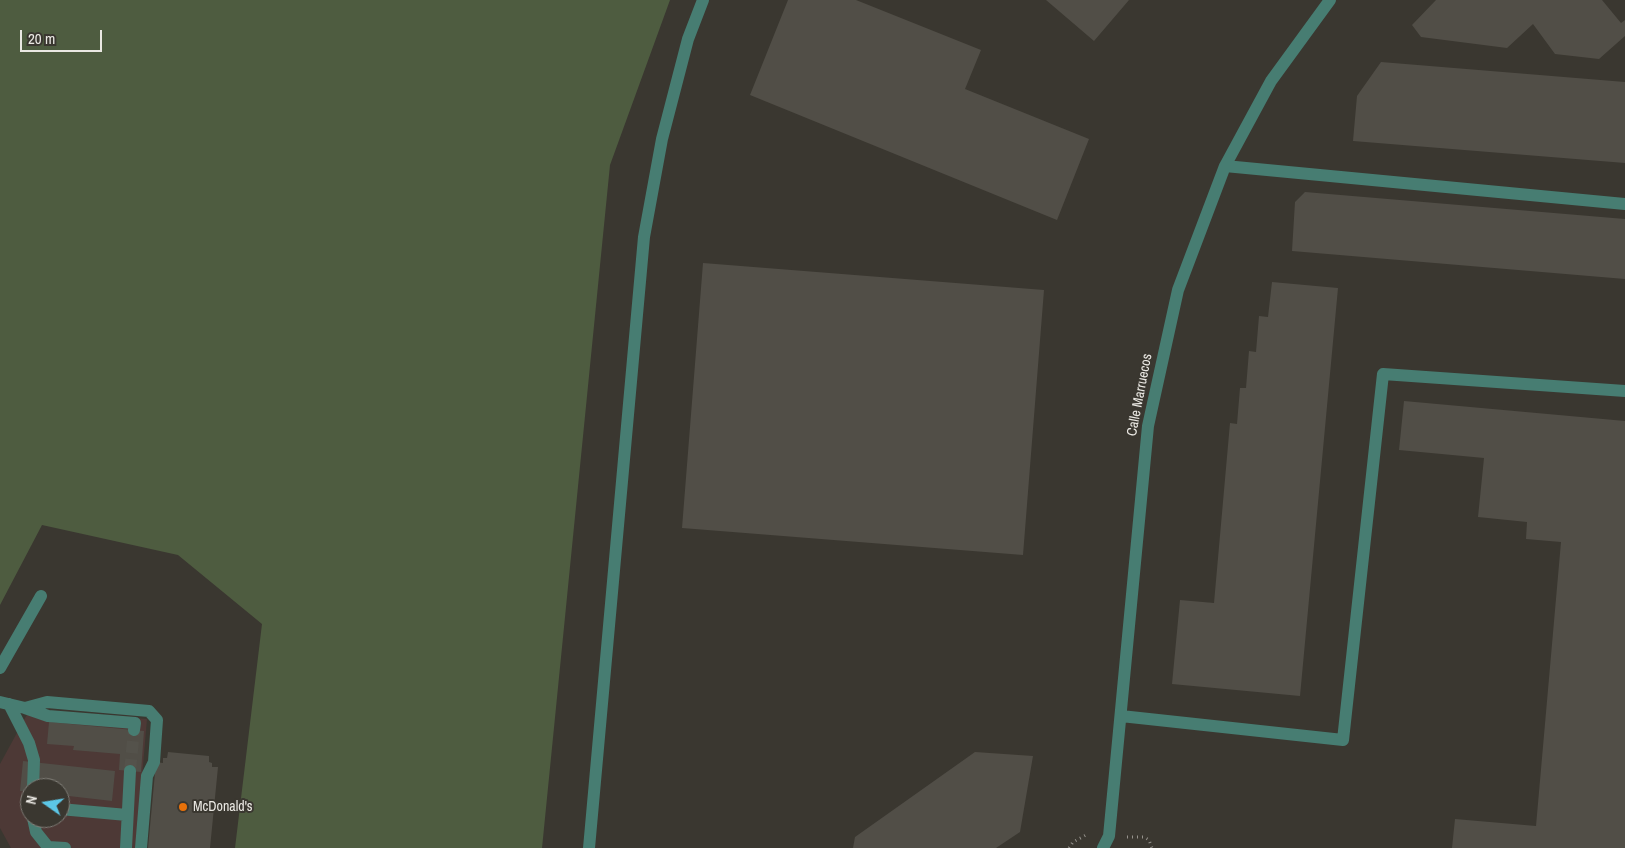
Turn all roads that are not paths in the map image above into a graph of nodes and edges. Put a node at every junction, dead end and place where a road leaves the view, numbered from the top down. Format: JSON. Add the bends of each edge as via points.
{"nodes":[{"id":1,"x":703,"y":0,"type":"edge"},
{"id":2,"x":1330,"y":0,"type":"edge"},
{"id":3,"x":1225,"y":166,"type":"junction"},
{"id":4,"x":1625,"y":204,"type":"edge"},
{"id":5,"x":1625,"y":391,"type":"edge"},
{"id":6,"x":41,"y":596,"type":"dead end"},
{"id":7,"x":0,"y":668,"type":"edge"},
{"id":8,"x":4,"y":703,"type":"edge"},
{"id":9,"x":25,"y":708,"type":"junction"},
{"id":10,"x":1121,"y":716,"type":"junction"},
{"id":11,"x":134,"y":730,"type":"dead end"},
{"id":12,"x":130,"y":771,"type":"tunnel mouth"},
{"id":13,"x":33,"y":778,"type":"edge"},
{"id":14,"x":70,"y":809,"type":"edge"},
{"id":15,"x":127,"y":815,"type":"junction"},
{"id":16,"x":35,"y":828,"type":"edge"},
{"id":17,"x":1111,"y":842,"type":"edge"},
{"id":18,"x":64,"y":848,"type":"edge"},
{"id":19,"x":126,"y":848,"type":"edge"},
{"id":20,"x":141,"y":848,"type":"edge"},
{"id":21,"x":589,"y":848,"type":"edge"},
{"id":22,"x":1104,"y":848,"type":"edge"}],
"edges":[{"from":1,"to":21,"type":"street","via":[[688,39],[662,139],[644,236]]},
{"from":2,"to":3,"type":"street","name":"Calle Marruecos","via":[[1270,81]]},
{"from":3,"to":4,"type":"street"},
{"from":3,"to":10,"type":"street","name":"Calle Marruecos","via":[[1178,290],[1148,426]]},
{"from":5,"to":10,"type":"street","via":[[1383,374],[1343,740]]},
{"from":6,"to":7,"type":"street"},
{"from":8,"to":9,"type":"street"},
{"from":8,"to":13,"type":"street","via":[[29,743],[34,760]]},
{"from":9,"to":11,"type":"street","via":[[48,716],[135,723]]},
{"from":9,"to":20,"type":"street","via":[[47,702],[150,711],[157,720]]},
{"from":10,"to":17,"type":"street","name":"Calle Marruecos"},
{"from":12,"to":15,"type":"street"},
{"from":14,"to":15,"type":"street"},
{"from":15,"to":19,"type":"street"},
{"from":16,"to":18,"type":"street","via":[[48,847]]},
{"from":17,"to":22,"type":"street","name":"Calle Marruecos"}]}
